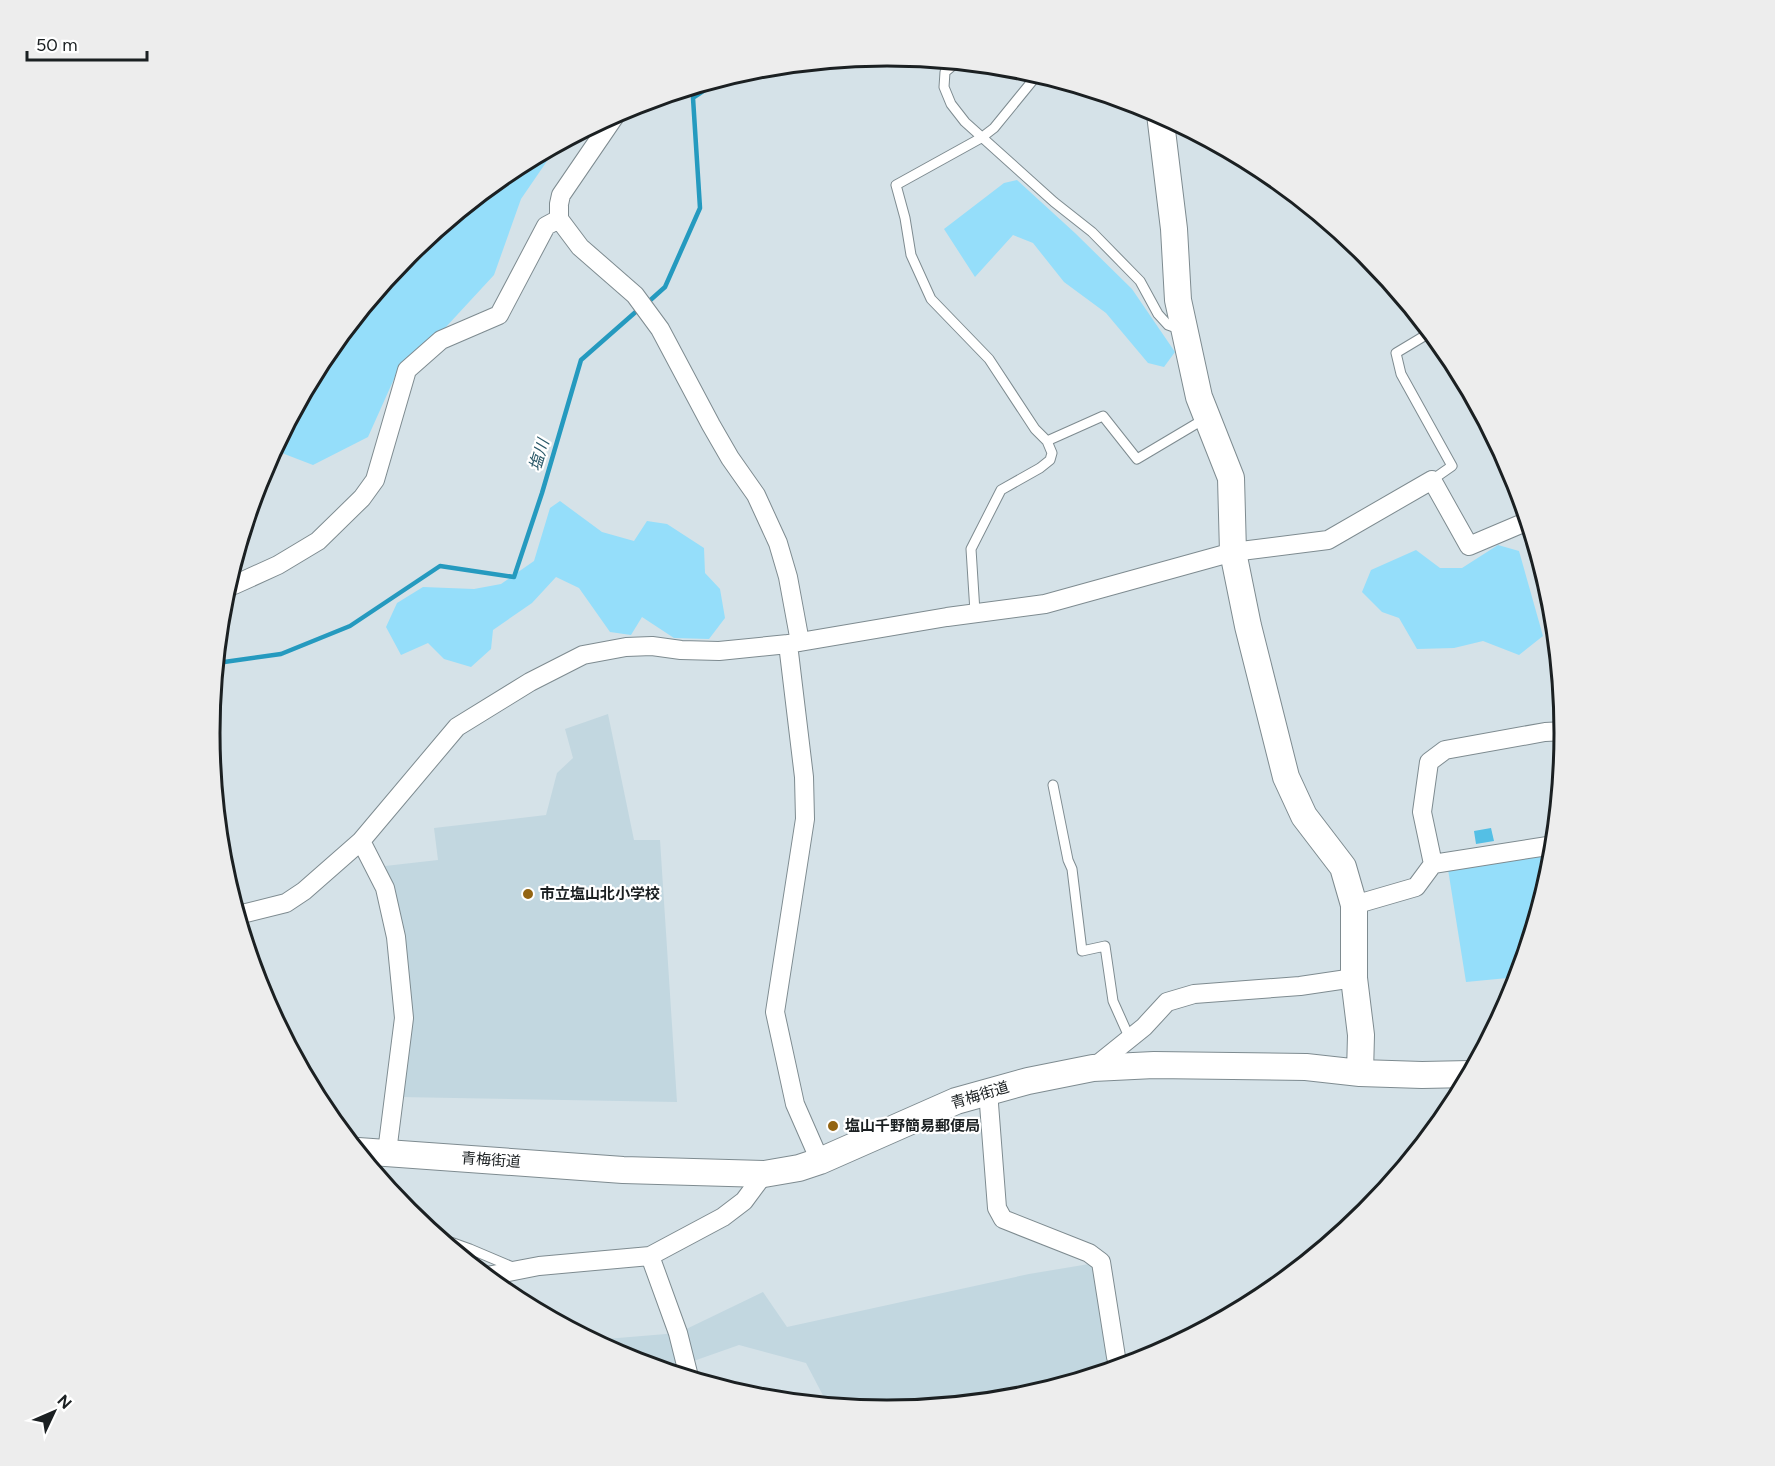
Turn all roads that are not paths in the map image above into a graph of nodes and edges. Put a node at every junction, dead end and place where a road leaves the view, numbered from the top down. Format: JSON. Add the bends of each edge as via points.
{"nodes":[{"id":1,"x":949,"y":69,"type":"edge"},
{"id":2,"x":1031,"y":82,"type":"edge"},
{"id":3,"x":1161,"y":125,"type":"edge"},
{"id":4,"x":608,"y":128,"type":"edge"},
{"id":5,"x":981,"y":138,"type":"junction"},
{"id":6,"x":559,"y":219,"type":"junction"},
{"id":7,"x":1184,"y":331,"type":"junction"},
{"id":8,"x":1424,"y":336,"type":"edge"},
{"id":9,"x":1206,"y":418,"type":"junction"},
{"id":10,"x":1047,"y":441,"type":"junction"},
{"id":11,"x":1432,"y":480,"type":"junction"},
{"id":12,"x":1521,"y":524,"type":"edge"},
{"id":13,"x":1233,"y":552,"type":"junction"},
{"id":14,"x":238,"y":583,"type":"edge"},
{"id":15,"x":975,"y":612,"type":"junction"},
{"id":16,"x":794,"y":643,"type":"junction"},
{"id":17,"x":1554,"y":732,"type":"edge"},
{"id":18,"x":1053,"y":785,"type":"dead end"},
{"id":19,"x":360,"y":841,"type":"junction"},
{"id":20,"x":1545,"y":846,"type":"edge"},
{"id":21,"x":1433,"y":864,"type":"junction"},
{"id":22,"x":1354,"y":905,"type":"junction"},
{"id":23,"x":245,"y":913,"type":"edge"},
{"id":24,"x":1354,"y":978,"type":"junction"},
{"id":25,"x":1130,"y":1039,"type":"junction"},
{"id":26,"x":1093,"y":1068,"type":"junction"},
{"id":27,"x":1360,"y":1073,"type":"junction"},
{"id":28,"x":1460,"y":1074,"type":"edge"},
{"id":29,"x":988,"y":1091,"type":"junction"},
{"id":30,"x":368,"y":1151,"type":"edge"},
{"id":31,"x":387,"y":1152,"type":"junction"},
{"id":32,"x":820,"y":1161,"type":"junction"},
{"id":33,"x":764,"y":1174,"type":"junction"},
{"id":34,"x":463,"y":1246,"type":"edge"},
{"id":35,"x":650,"y":1256,"type":"junction"},
{"id":36,"x":520,"y":1270,"type":"junction"},
{"id":37,"x":498,"y":1274,"type":"edge"},
{"id":38,"x":1117,"y":1359,"type":"edge"},
{"id":39,"x":687,"y":1369,"type":"edge"}],
"edges":[{"from":1,"to":5,"type":"lane","via":[[944,87],[951,104]]},
{"from":2,"to":5,"type":"lane"},
{"from":3,"to":7,"type":"street"},
{"from":4,"to":6,"type":"street","via":[[561,195]]},
{"from":5,"to":7,"type":"lane","via":[[1092,232],[1140,281],[1168,325]]},
{"from":5,"to":10,"type":"lane","via":[[896,185],[911,255],[931,299],[989,359]]},
{"from":6,"to":14,"type":"street","via":[[546,226],[499,315],[441,340],[407,369],[375,480],[362,498],[318,541]]},
{"from":6,"to":16,"type":"street","via":[[580,247],[635,295],[660,329],[730,458],[756,495],[778,543],[788,577]]},
{"from":7,"to":9,"type":"street"},
{"from":8,"to":11,"type":"lane","via":[[1396,353],[1401,374],[1452,466]]},
{"from":9,"to":10,"type":"lane","via":[[1137,459],[1103,416]]},
{"from":9,"to":13,"type":"street","via":[[1230,478]]},
{"from":10,"to":15,"type":"lane","via":[[1052,453],[1050,460],[1001,490],[971,549]]},
{"from":11,"to":12,"type":"street","via":[[1469,546]]},
{"from":11,"to":13,"type":"street","via":[[1328,540]]},
{"from":13,"to":15,"type":"street","via":[[1046,604]]},
{"from":13,"to":22,"type":"street","via":[[1286,777],[1304,816],[1343,867]]},
{"from":15,"to":16,"type":"street"},
{"from":16,"to":19,"type":"street","via":[[719,651],[652,646],[583,655],[457,727]]},
{"from":16,"to":32,"type":"street","via":[[805,819],[775,1012],[795,1104]]},
{"from":17,"to":21,"type":"street","via":[[1445,750],[1430,762],[1422,812]]},
{"from":18,"to":25,"type":"lane","via":[[1072,868],[1082,951],[1105,946],[1113,1002]]},
{"from":19,"to":23,"type":"street","via":[[286,903]]},
{"from":19,"to":31,"type":"street","via":[[385,888],[396,937],[404,1018]]},
{"from":20,"to":21,"type":"street"},
{"from":21,"to":22,"type":"street","via":[[1416,887]]},
{"from":22,"to":24,"type":"street"},
{"from":24,"to":25,"type":"street","via":[[1194,994],[1167,1002]]},
{"from":24,"to":27,"type":"street","via":[[1361,1035]]},
{"from":25,"to":26,"type":"street"},
{"from":26,"to":27,"type":"street","name":"青梅街道","via":[[1306,1067]]},
{"from":26,"to":29,"type":"street","name":"青梅街道"},
{"from":27,"to":28,"type":"street","name":"青梅街道"},
{"from":29,"to":32,"type":"street","name":"青梅街道","via":[[956,1101]]},
{"from":29,"to":38,"type":"street","via":[[997,1208],[1003,1220],[1089,1253],[1101,1262]]},
{"from":30,"to":31,"type":"street","name":"青梅街道"},
{"from":31,"to":33,"type":"street","name":"青梅街道","via":[[623,1170]]},
{"from":32,"to":33,"type":"street","name":"青梅街道"},
{"from":33,"to":35,"type":"street","via":[[744,1201]]},
{"from":34,"to":36,"type":"lane"},
{"from":35,"to":36,"type":"street"},
{"from":35,"to":39,"type":"street"},
{"from":36,"to":37,"type":"street"}]}
